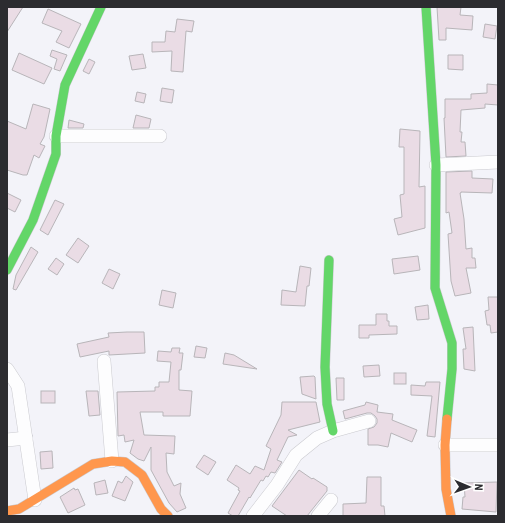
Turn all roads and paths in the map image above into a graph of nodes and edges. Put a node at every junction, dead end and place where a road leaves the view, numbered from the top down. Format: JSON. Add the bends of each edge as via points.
{"nodes":[{"id":1,"x":101,"y":7,"type":"edge"},
{"id":2,"x":426,"y":7,"type":"edge"},
{"id":3,"x":56,"y":136,"type":"junction"},
{"id":4,"x":160,"y":136,"type":"dead end"},
{"id":5,"x":498,"y":162,"type":"edge"},
{"id":6,"x":436,"y":165,"type":"junction"},
{"id":7,"x":329,"y":260,"type":"dead end"},
{"id":8,"x":7,"y":270,"type":"edge"},
{"id":9,"x":104,"y":361,"type":"dead end"},
{"id":10,"x":7,"y":370,"type":"edge"},
{"id":11,"x":369,"y":421,"type":"dead end"},
{"id":12,"x":333,"y":431,"type":"junction"},
{"id":13,"x":26,"y":438,"type":"junction"},
{"id":14,"x":7,"y":440,"type":"edge"},
{"id":15,"x":445,"y":445,"type":"junction"},
{"id":16,"x":498,"y":445,"type":"edge"},
{"id":17,"x":112,"y":461,"type":"junction"},
{"id":18,"x":35,"y":500,"type":"junction"},
{"id":19,"x":331,"y":500,"type":"dead end"},
{"id":20,"x":7,"y":511,"type":"edge"},
{"id":21,"x":168,"y":516,"type":"edge"},
{"id":22,"x":253,"y":516,"type":"edge"},
{"id":23,"x":318,"y":516,"type":"edge"},
{"id":24,"x":451,"y":516,"type":"edge"}],
"edges":[{"from":1,"to":3,"type":"street","via":[[65,85]]},
{"from":2,"to":6,"type":"street"},
{"from":3,"to":4,"type":"street"},
{"from":3,"to":8,"type":"street","via":[[56,154],[33,220]]},
{"from":5,"to":6,"type":"street"},
{"from":6,"to":15,"type":"street","via":[[435,288],[452,343]]},
{"from":7,"to":12,"type":"street","via":[[324,367]]},
{"from":9,"to":17,"type":"street"},
{"from":10,"to":13,"type":"street","via":[[18,386]]},
{"from":11,"to":12,"type":"street"},
{"from":12,"to":22,"type":"street","via":[[317,438],[296,455]]},
{"from":13,"to":14,"type":"street"},
{"from":13,"to":18,"type":"street"},
{"from":15,"to":16,"type":"street"},
{"from":15,"to":24,"type":"street","via":[[446,489]]},
{"from":17,"to":18,"type":"street","via":[[93,464]]},
{"from":17,"to":21,"type":"street","via":[[125,462],[144,470],[161,509]]},
{"from":18,"to":20,"type":"street","via":[[18,509]]},
{"from":19,"to":23,"type":"street"}]}
